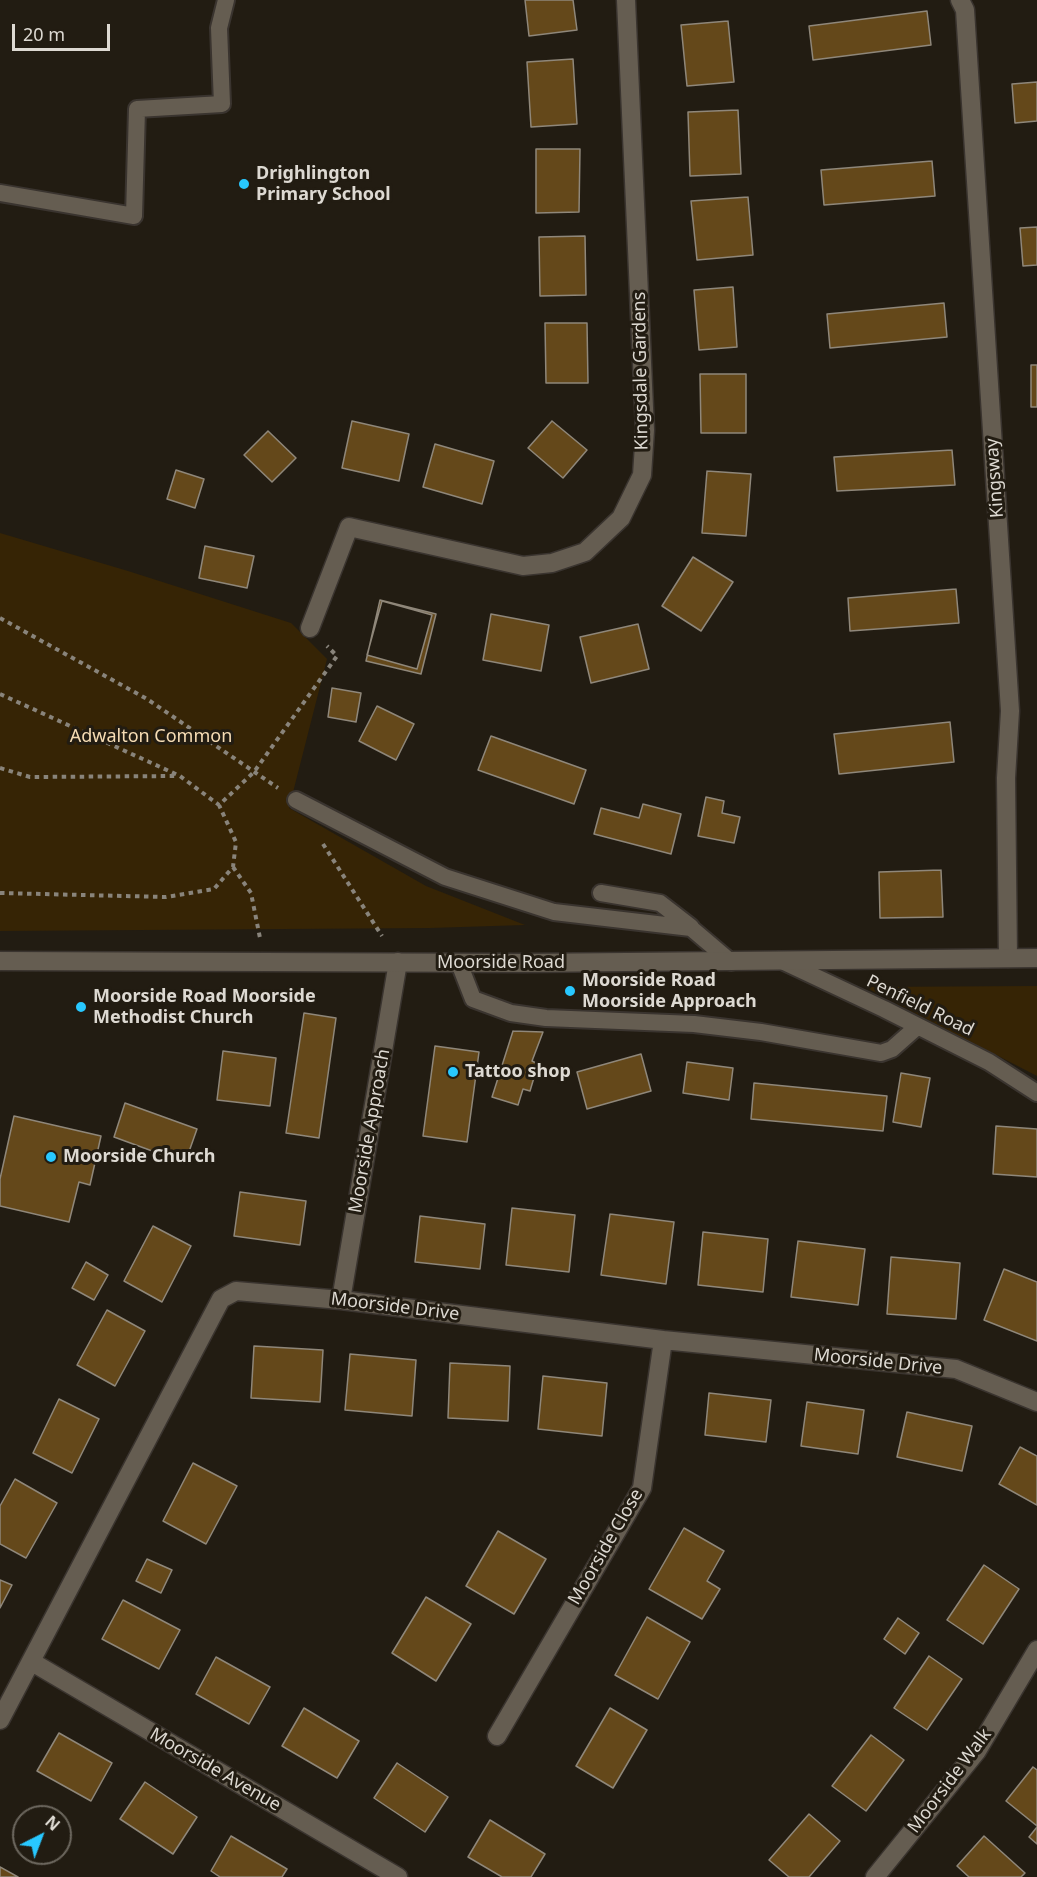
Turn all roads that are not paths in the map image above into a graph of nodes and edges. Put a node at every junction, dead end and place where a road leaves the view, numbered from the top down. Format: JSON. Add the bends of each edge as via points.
{"nodes":[{"id":1,"x":226,"y":0,"type":"edge"},
{"id":2,"x":626,"y":0,"type":"edge"},
{"id":3,"x":960,"y":0,"type":"edge"},
{"id":4,"x":0,"y":193,"type":"edge"},
{"id":5,"x":310,"y":628,"type":"road end"},
{"id":6,"x":296,"y":800,"type":"road end"},
{"id":7,"x":601,"y":893,"type":"dead end"},
{"id":8,"x":692,"y":928,"type":"junction"},
{"id":9,"x":1008,"y":958,"type":"junction"},
{"id":10,"x":1037,"y":958,"type":"edge"},
{"id":11,"x":0,"y":961,"type":"edge"},
{"id":12,"x":398,"y":962,"type":"junction"},
{"id":13,"x":731,"y":962,"type":"junction"},
{"id":14,"x":782,"y":962,"type":"junction"},
{"id":15,"x":459,"y":963,"type":"junction"},
{"id":16,"x":918,"y":1026,"type":"junction"},
{"id":17,"x":1037,"y":1093,"type":"edge"},
{"id":18,"x":341,"y":1300,"type":"junction"},
{"id":19,"x":663,"y":1341,"type":"junction"},
{"id":20,"x":1037,"y":1402,"type":"edge"},
{"id":21,"x":1037,"y":1650,"type":"edge"},
{"id":22,"x":32,"y":1662,"type":"junction"},
{"id":23,"x":0,"y":1720,"type":"edge"},
{"id":24,"x":497,"y":1736,"type":"dead end"},
{"id":25,"x":398,"y":1877,"type":"edge"},
{"id":26,"x":875,"y":1877,"type":"edge"}],
"edges":[{"from":1,"to":4,"type":"lane","via":[[219,28],[222,104],[137,109],[134,216]]},
{"from":2,"to":5,"type":"street","name":"Kingsdale Gardens","via":[[645,430],[642,476],[621,518],[585,552],[552,563],[523,566],[349,527]]},
{"from":3,"to":9,"type":"street","name":"Kingsway","via":[[965,10],[1010,711],[1006,778]]},
{"from":6,"to":8,"type":"lane","via":[[445,877],[554,912]]},
{"from":7,"to":8,"type":"lane","via":[[660,903]]},
{"from":8,"to":13,"type":"lane"},
{"from":9,"to":10,"type":"street","name":"Moorside Road"},
{"from":9,"to":14,"type":"street","name":"Moorside Road"},
{"from":11,"to":12,"type":"street","name":"Moorside Road"},
{"from":12,"to":15,"type":"street","name":"Moorside Road"},
{"from":12,"to":18,"type":"street","name":"Moorside Approach"},
{"from":13,"to":14,"type":"street","name":"Moorside Road"},
{"from":13,"to":15,"type":"street","name":"Moorside Road"},
{"from":14,"to":16,"type":"lane","name":"Penfield Road"},
{"from":15,"to":16,"type":"lane","via":[[473,999],[511,1013],[546,1018],[694,1024],[881,1053]]},
{"from":16,"to":17,"type":"lane","name":"Penfield Road","via":[[989,1062]]},
{"from":18,"to":19,"type":"street","name":"Moorside Drive"},
{"from":18,"to":22,"type":"street","name":"Moorside Drive","via":[[236,1292],[221,1299]]},
{"from":19,"to":20,"type":"street","name":"Moorside Drive","via":[[956,1369]]},
{"from":19,"to":24,"type":"street","name":"Moorside Close","via":[[642,1488]]},
{"from":21,"to":26,"type":"street","name":"Moorside Walk","via":[[977,1751]]},
{"from":22,"to":23,"type":"street","name":"Moorside Drive"},
{"from":22,"to":25,"type":"street","name":"Moorside Avenue"}]}
